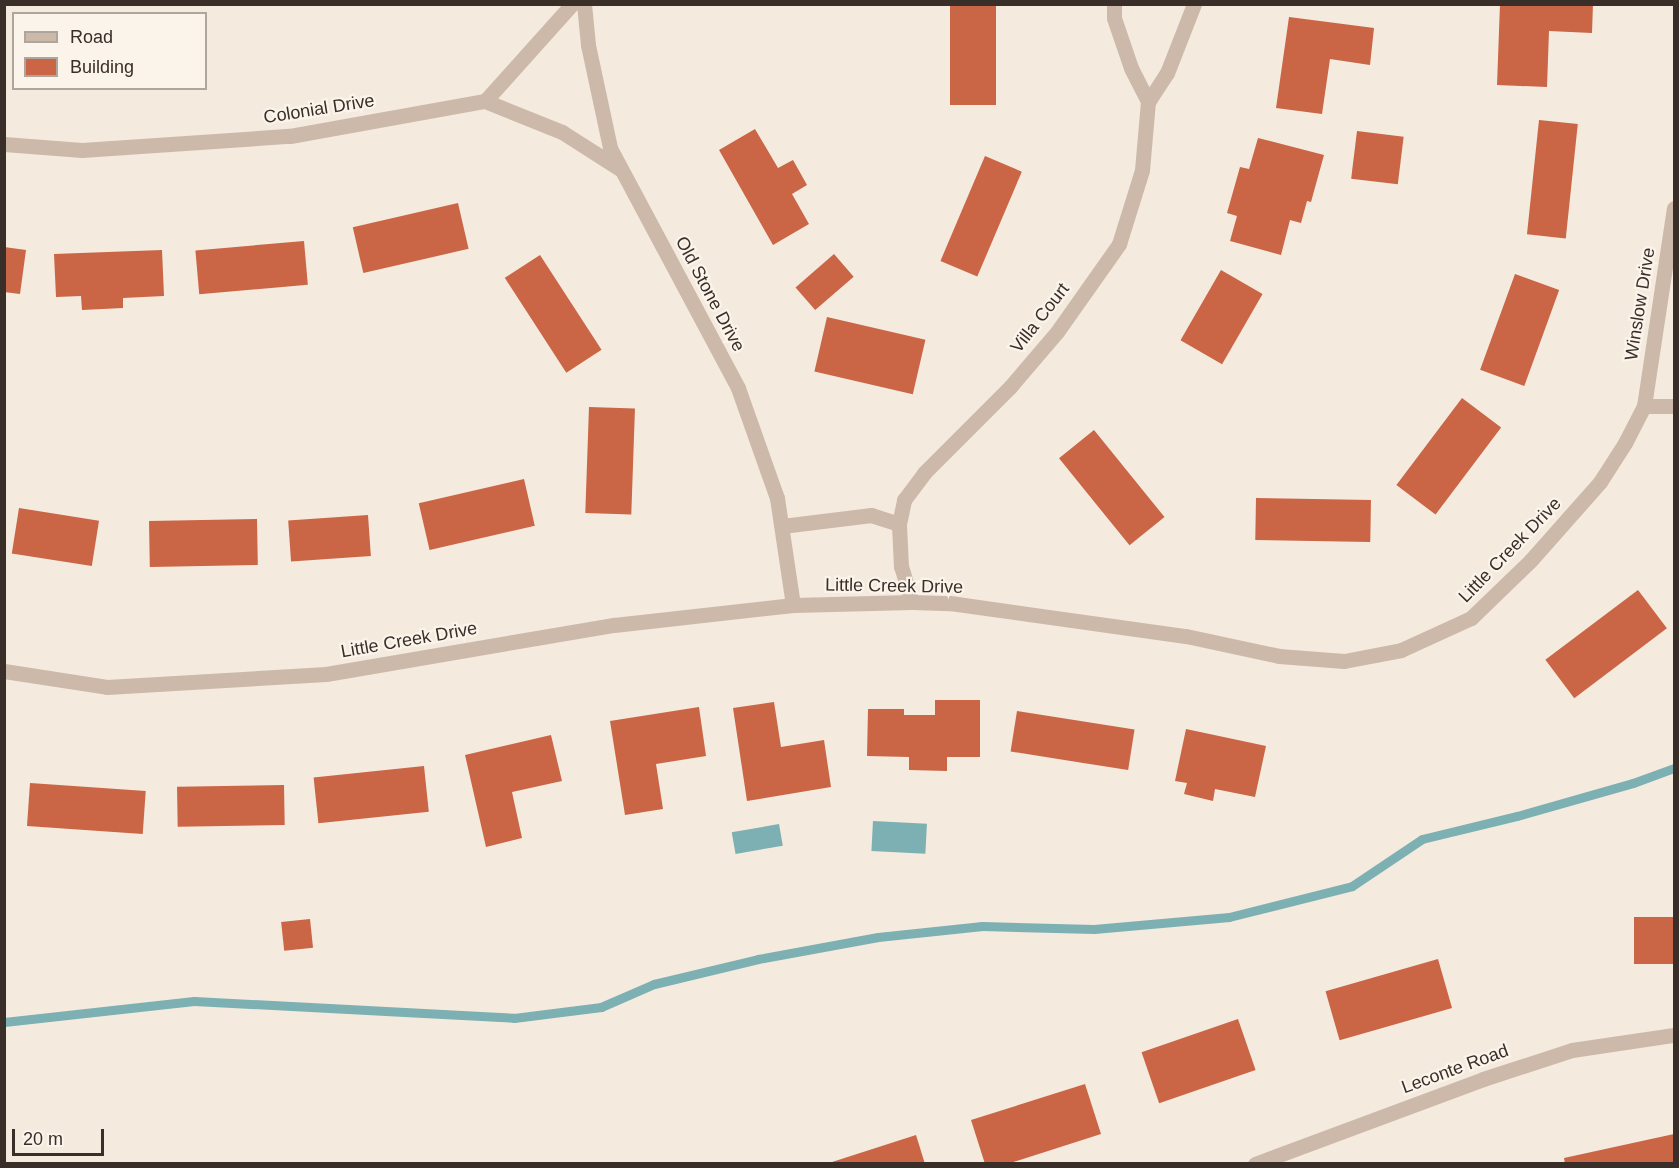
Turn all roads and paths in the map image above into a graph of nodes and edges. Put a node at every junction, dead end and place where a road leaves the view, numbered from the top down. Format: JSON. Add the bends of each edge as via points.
{"nodes":[{"id":1,"x":572,"y":4,"type":"edge"},
{"id":2,"x":584,"y":4,"type":"edge"},
{"id":3,"x":1114,"y":4,"type":"edge"},
{"id":4,"x":1194,"y":4,"type":"edge"},
{"id":5,"x":485,"y":101,"type":"junction"},
{"id":6,"x":1148,"y":102,"type":"junction"},
{"id":7,"x":4,"y":144,"type":"edge"},
{"id":8,"x":622,"y":170,"type":"junction"},
{"id":9,"x":1674,"y":208,"type":"edge"},
{"id":10,"x":1644,"y":406,"type":"junction"},
{"id":11,"x":1674,"y":406,"type":"edge"},
{"id":12,"x":899,"y":524,"type":"junction"},
{"id":13,"x":782,"y":526,"type":"junction"},
{"id":14,"x":912,"y":602,"type":"junction"},
{"id":15,"x":793,"y":605,"type":"junction"},
{"id":16,"x":4,"y":671,"type":"edge"},
{"id":17,"x":1674,"y":1035,"type":"edge"},
{"id":18,"x":1256,"y":1164,"type":"edge"}],
"edges":[{"from":1,"to":5,"type":"street"},
{"from":2,"to":8,"type":"street","name":"Old Stone Drive","via":[[588,45],[610,148]]},
{"from":3,"to":6,"type":"street","via":[[1114,18],[1131,68]]},
{"from":4,"to":6,"type":"street","name":"Villa Court","via":[[1167,73]]},
{"from":5,"to":7,"type":"street","name":"Colonial Drive","via":[[290,136],[82,150]]},
{"from":5,"to":8,"type":"street","via":[[562,132]]},
{"from":6,"to":12,"type":"street","name":"Villa Court","via":[[1142,170],[1119,244],[1057,332],[1010,387],[924,473],[904,500]]},
{"from":8,"to":13,"type":"street","name":"Old Stone Drive","via":[[738,388],[777,498]]},
{"from":9,"to":10,"type":"street","name":"Winslow Drive"},
{"from":10,"to":11,"type":"street"},
{"from":10,"to":14,"type":"street","name":"Little Creek Drive","via":[[1600,482],[1531,560],[1471,618],[1401,650],[1344,661],[1279,656],[1186,636],[950,603]]},
{"from":12,"to":13,"type":"street","via":[[872,515]]},
{"from":12,"to":14,"type":"street","name":"Villa Court","via":[[901,567]]},
{"from":13,"to":15,"type":"street","name":"Old Stone Drive"},
{"from":14,"to":15,"type":"street","name":"Little Creek Drive"},
{"from":15,"to":16,"type":"street","name":"Little Creek Drive","via":[[614,625],[326,674],[107,687]]},
{"from":17,"to":18,"type":"street","name":"Leconte Road","via":[[1572,1050]]}]}
